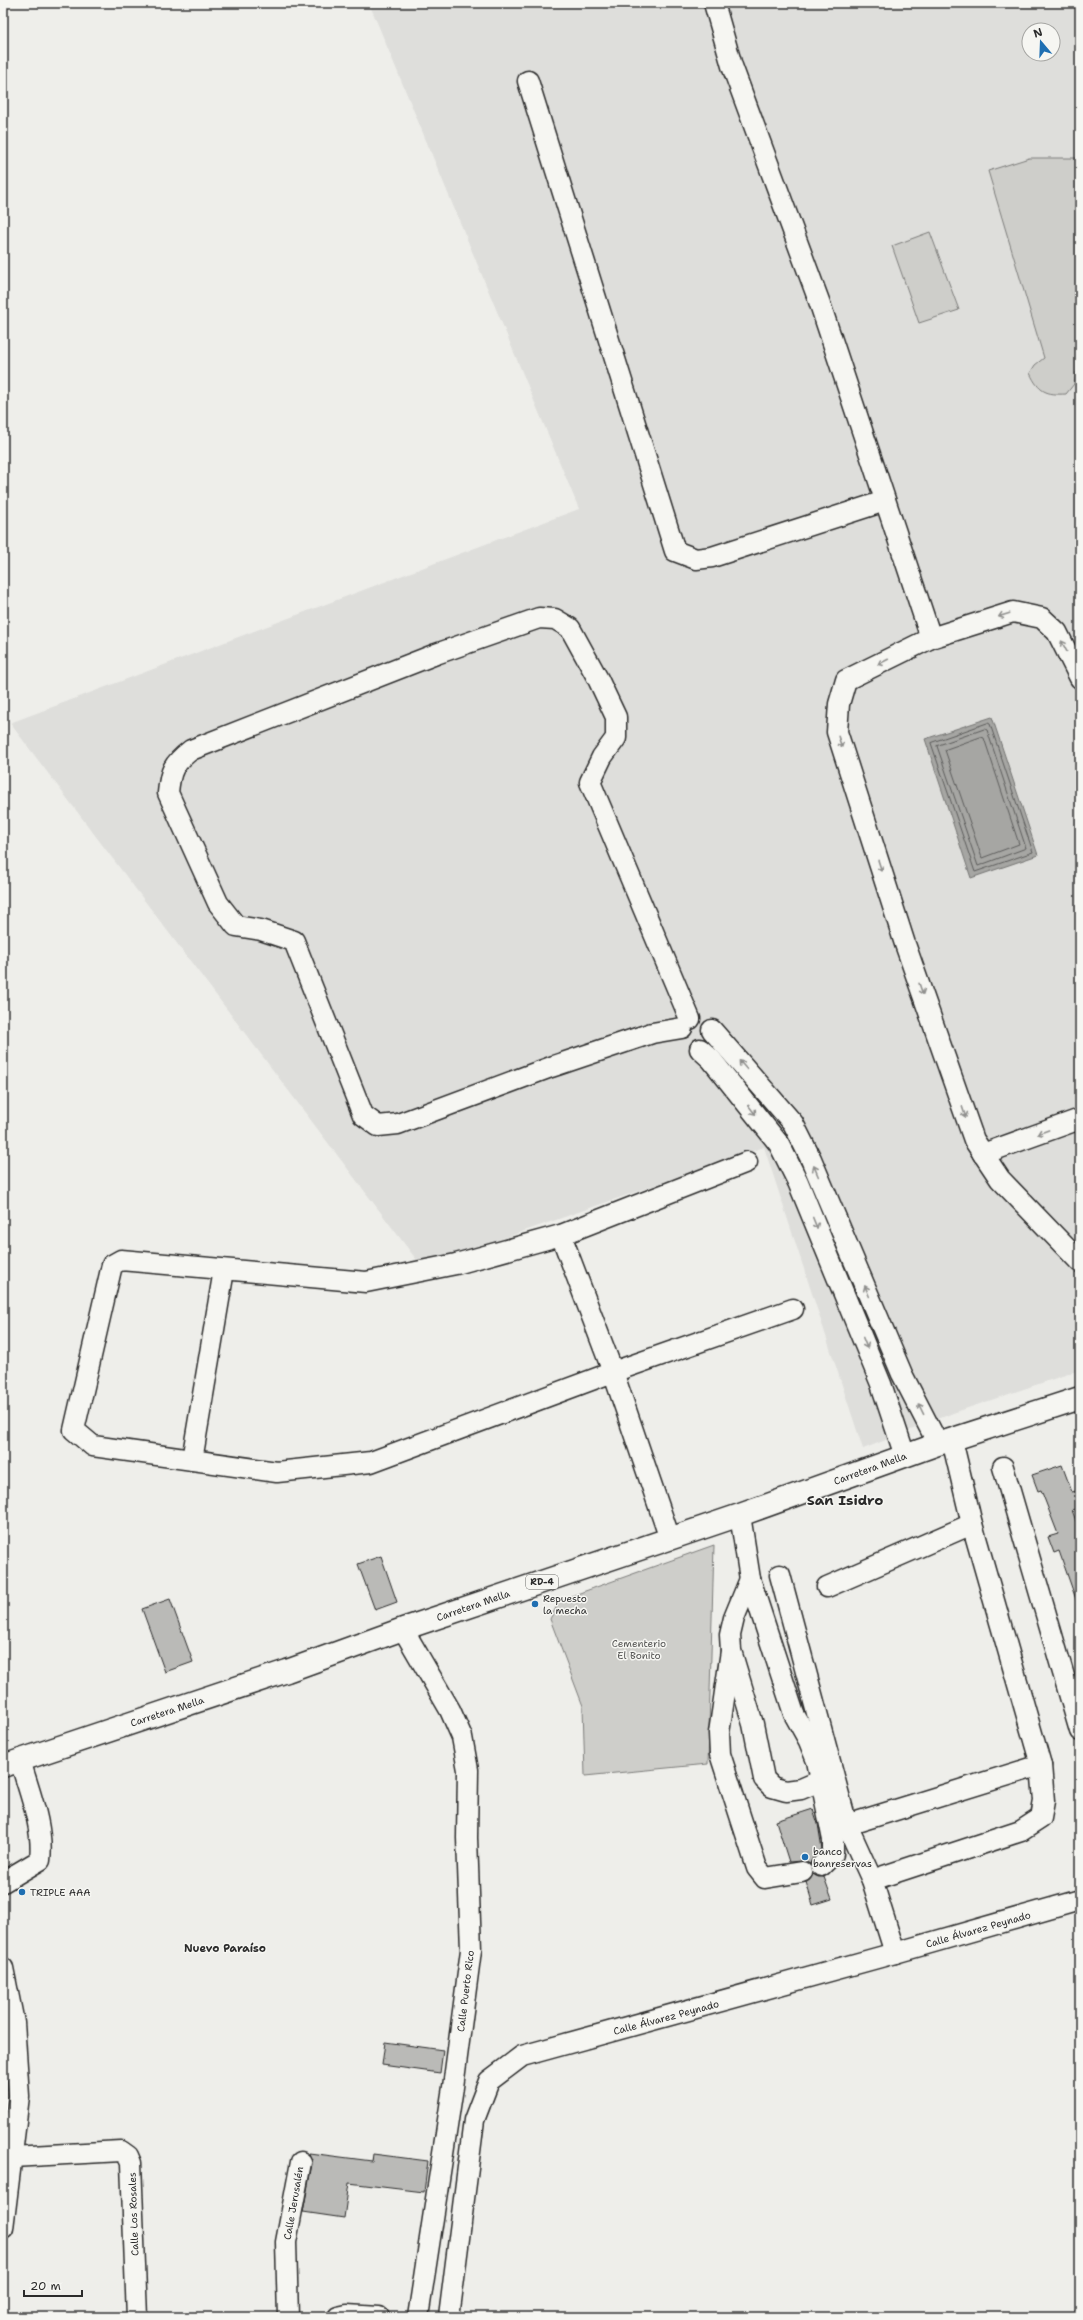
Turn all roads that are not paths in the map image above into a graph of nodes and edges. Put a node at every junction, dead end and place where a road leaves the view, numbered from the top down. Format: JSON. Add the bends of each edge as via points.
{"nodes":[{"id":1,"x":714,"y":3,"type":"edge"},
{"id":2,"x":528,"y":81,"type":"dead end"},
{"id":3,"x":885,"y":501,"type":"junction"},
{"id":4,"x":931,"y":638,"type":"junction"},
{"id":5,"x":1080,"y":678,"type":"edge"},
{"id":6,"x":686,"y":1024,"type":"junction"},
{"id":7,"x":712,"y":1030,"type":"junction"},
{"id":8,"x":700,"y":1049,"type":"junction"},
{"id":9,"x":1080,"y":1119,"type":"edge"},
{"id":10,"x":983,"y":1154,"type":"junction"},
{"id":11,"x":747,"y":1162,"type":"dead end"},
{"id":12,"x":561,"y":1234,"type":"junction"},
{"id":13,"x":1080,"y":1262,"type":"edge"},
{"id":14,"x":224,"y":1270,"type":"junction"},
{"id":15,"x":792,"y":1309,"type":"dead end"},
{"id":16,"x":613,"y":1372,"type":"junction"},
{"id":17,"x":1080,"y":1398,"type":"edge"},
{"id":18,"x":945,"y":1442,"type":"junction"},
{"id":19,"x":905,"y":1456,"type":"junction"},
{"id":20,"x":192,"y":1460,"type":"junction"},
{"id":21,"x":1003,"y":1467,"type":"dead end"},
{"id":22,"x":740,"y":1516,"type":"junction"},
{"id":23,"x":972,"y":1524,"type":"junction"},
{"id":24,"x":670,"y":1539,"type":"junction"},
{"id":25,"x":780,"y":1575,"type":"dead end"},
{"id":26,"x":750,"y":1579,"type":"junction"},
{"id":27,"x":827,"y":1587,"type":"dead end"},
{"id":28,"x":403,"y":1629,"type":"junction"},
{"id":29,"x":731,"y":1651,"type":"junction"},
{"id":30,"x":1080,"y":1731,"type":"edge"},
{"id":31,"x":12,"y":1763,"type":"edge"},
{"id":32,"x":1041,"y":1765,"type":"junction"},
{"id":33,"x":822,"y":1780,"type":"junction"},
{"id":34,"x":847,"y":1825,"type":"junction"},
{"id":35,"x":872,"y":1880,"type":"junction"},
{"id":36,"x":3,"y":1882,"type":"edge"},
{"id":37,"x":1080,"y":1900,"type":"edge"},
{"id":38,"x":895,"y":1954,"type":"junction"},
{"id":39,"x":3,"y":1968,"type":"edge"},
{"id":40,"x":12,"y":2157,"type":"junction"},
{"id":41,"x":301,"y":2162,"type":"dead end"},
{"id":42,"x":3,"y":2228,"type":"edge"},
{"id":43,"x":137,"y":2317,"type":"edge"},
{"id":44,"x":288,"y":2317,"type":"edge"},
{"id":45,"x":338,"y":2317,"type":"edge"},
{"id":46,"x":379,"y":2317,"type":"edge"},
{"id":47,"x":418,"y":2317,"type":"edge"},
{"id":48,"x":449,"y":2317,"type":"edge"}],
"edges":[{"from":1,"to":3,"type":"street","via":[[732,66],[818,301]]},
{"from":2,"to":3,"type":"street","via":[[675,551],[696,559],[712,557]]},
{"from":3,"to":4,"type":"street"},
{"from":5,"to":4,"type":"street","one_way":true,"via":[[1057,632],[1042,618],[1013,612]]},
{"from":4,"to":10,"type":"street","one_way":true,"via":[[846,680],[839,704],[837,732],[910,959],[974,1140]]},
{"from":6,"to":6,"type":"street","via":[[551,1067],[398,1124],[378,1126],[363,1115],[294,941],[261,930],[236,926],[218,903],[168,793],[169,778],[175,763],[198,747],[436,654],[539,618],[555,619],[570,628],[616,717],[616,738],[602,757],[590,782]]},
{"from":6,"to":7,"type":"street","via":[[702,1018],[709,1023]]},
{"from":6,"to":8,"type":"street","via":[[682,1036],[685,1044]]},
{"from":7,"to":8,"type":"street","via":[[712,1038]]},
{"from":18,"to":7,"type":"street","one_way":true,"via":[[902,1374],[811,1159],[793,1123]]},
{"from":8,"to":19,"type":"street","one_way":true,"via":[[711,1059],[779,1144],[798,1182],[881,1384]]},
{"from":9,"to":10,"type":"street","one_way":true},
{"from":10,"to":13,"type":"street","via":[[1000,1179]]},
{"from":11,"to":12,"type":"street"},
{"from":12,"to":14,"type":"street","via":[[456,1264],[366,1282]]},
{"from":12,"to":16,"type":"street"},
{"from":14,"to":20,"type":"street"},
{"from":14,"to":20,"type":"street","via":[[121,1260],[112,1265],[74,1430],[92,1446]]},
{"from":15,"to":16,"type":"street"},
{"from":16,"to":20,"type":"street","via":[[371,1462],[277,1472]]},
{"from":16,"to":24,"type":"street"},
{"from":17,"to":18,"type":"main road","name":"Carretera Mella","number":"RD-4"},
{"from":18,"to":19,"type":"main road","name":"Carretera Mella","number":"RD-4"},
{"from":18,"to":23,"type":"street"},
{"from":19,"to":22,"type":"main road","name":"Carretera Mella","number":"RD-4"},
{"from":21,"to":30,"type":"street"},
{"from":22,"to":24,"type":"main road","name":"Carretera Mella","number":"RD-4"},
{"from":22,"to":26,"type":"street"},
{"from":23,"to":27,"type":"street"},
{"from":23,"to":32,"type":"street"},
{"from":24,"to":28,"type":"main road","name":"Carretera Mella","number":"RD-4"},
{"from":25,"to":34,"type":"street"},
{"from":26,"to":29,"type":"street","via":[[734,1618],[730,1635]]},
{"from":26,"to":33,"type":"street","via":[[794,1714],[809,1741]]},
{"from":28,"to":31,"type":"main road","name":"Carretera Mella","number":"RD-4","via":[[287,1671]]},
{"from":28,"to":47,"type":"street","name":"Calle Puerto Rico","via":[[450,1710],[462,1737],[468,1770],[466,1838],[471,1950]]},
{"from":29,"to":33,"type":"street","via":[[753,1724],[764,1779],[772,1787],[786,1792]]},
{"from":29,"to":33,"type":"street","via":[[719,1733],[720,1754],[757,1868],[765,1878],[812,1869],[833,1854]]},
{"from":31,"to":36,"type":"street","via":[[39,1829],[42,1846],[40,1860]]},
{"from":32,"to":34,"type":"street"},
{"from":32,"to":35,"type":"street","via":[[1044,1801],[1041,1818],[1021,1830]]},
{"from":34,"to":35,"type":"street"},
{"from":35,"to":38,"type":"street"},
{"from":37,"to":38,"type":"street","name":"Calle Álvarez Peynado"},
{"from":38,"to":48,"type":"street","name":"Calle Álvarez Peynado","via":[[522,2056],[489,2081],[474,2120]]},
{"from":39,"to":40,"type":"street","via":[[14,2023],[19,2096]]},
{"from":40,"to":42,"type":"street"},
{"from":40,"to":43,"type":"street","name":"Calle Los Rosales","via":[[121,2151],[128,2156],[132,2163]]},
{"from":41,"to":44,"type":"street","name":"Calle Jerusalén","via":[[286,2242]]},
{"from":45,"to":46,"type":"street"}]}
